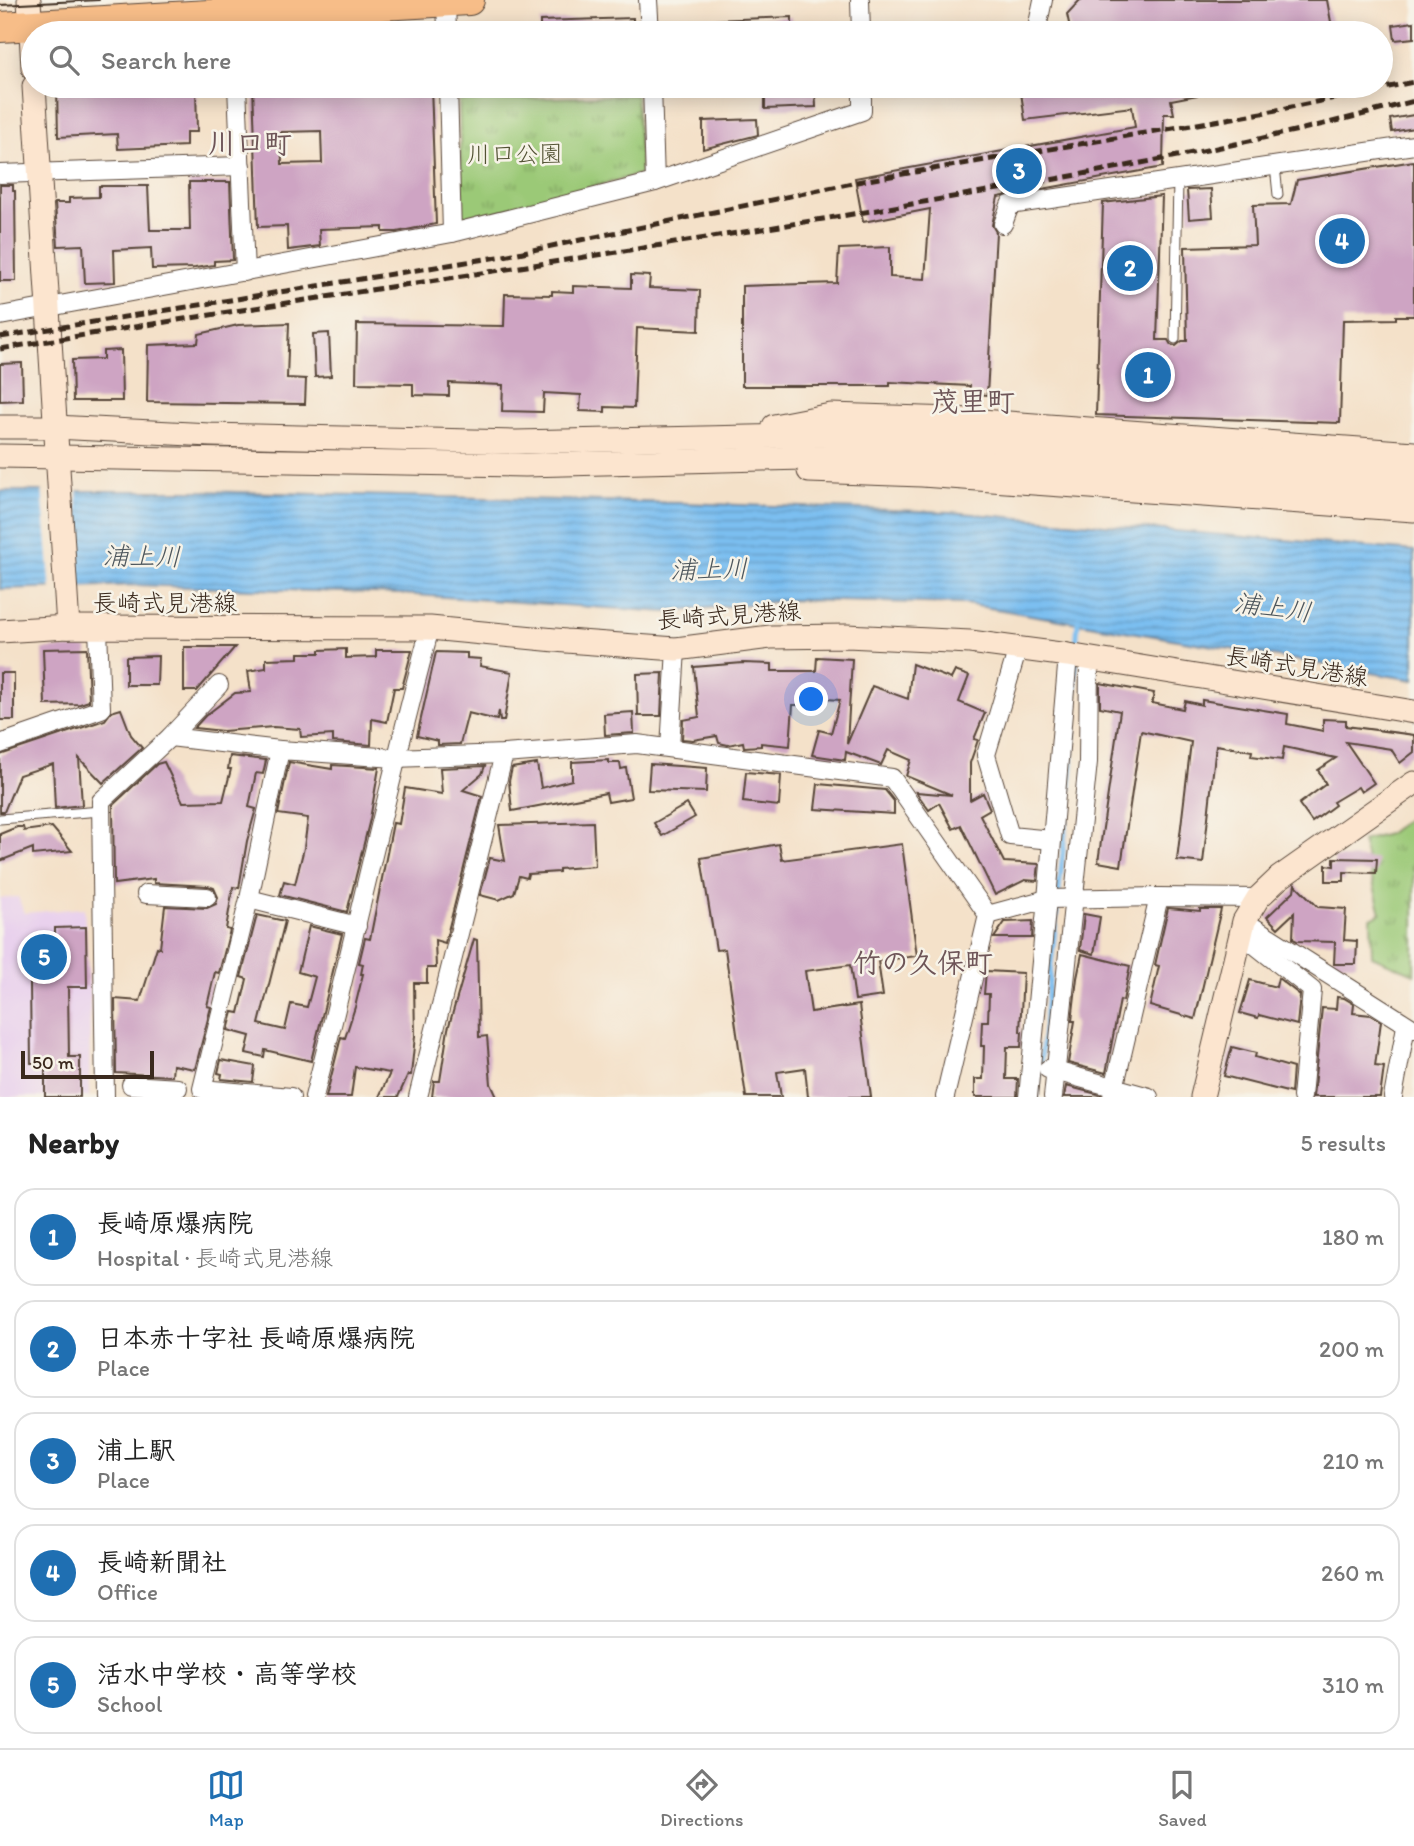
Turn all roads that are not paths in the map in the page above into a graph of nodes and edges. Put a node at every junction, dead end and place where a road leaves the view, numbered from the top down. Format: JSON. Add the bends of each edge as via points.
{"nodes":[{"id":1,"x":454,"y":0,"type":"edge"},
{"id":2,"x":648,"y":0,"type":"edge"},
{"id":3,"x":860,"y":0,"type":"edge"},
{"id":4,"x":1043,"y":0,"type":"edge"},
{"id":5,"x":30,"y":12,"type":"edge"},
{"id":6,"x":234,"y":16,"type":"edge"},
{"id":7,"x":450,"y":21,"type":"edge"},
{"id":8,"x":649,"y":21,"type":"edge"},
{"id":9,"x":861,"y":21,"type":"edge"},
{"id":10,"x":1039,"y":21,"type":"edge"},
{"id":11,"x":0,"y":27,"type":"edge"},
{"id":12,"x":35,"y":98,"type":"edge"},
{"id":13,"x":237,"y":98,"type":"edge"},
{"id":14,"x":448,"y":98,"type":"edge"},
{"id":15,"x":652,"y":98,"type":"edge"},
{"id":16,"x":862,"y":98,"type":"edge"},
{"id":17,"x":1414,"y":145,"type":"edge"},
{"id":18,"x":240,"y":166,"type":"junction"},
{"id":19,"x":1275,"y":166,"type":"junction"},
{"id":20,"x":40,"y":173,"type":"junction"},
{"id":21,"x":0,"y":174,"type":"edge"},
{"id":22,"x":1178,"y":180,"type":"junction"},
{"id":23,"x":655,"y":182,"type":"junction"},
{"id":24,"x":1278,"y":195,"type":"dead end"},
{"id":25,"x":1003,"y":224,"type":"dead end"},
{"id":26,"x":452,"y":233,"type":"junction"},
{"id":27,"x":245,"y":272,"type":"junction"},
{"id":28,"x":48,"y":306,"type":"junction"},
{"id":29,"x":0,"y":316,"type":"edge"},
{"id":30,"x":1175,"y":339,"type":"dead end"},
{"id":31,"x":0,"y":427,"type":"edge"},
{"id":32,"x":55,"y":427,"type":"junction"},
{"id":33,"x":719,"y":436,"type":"junction"},
{"id":34,"x":628,"y":452,"type":"junction"},
{"id":35,"x":1414,"y":453,"type":"edge"},
{"id":36,"x":0,"y":456,"type":"edge"},
{"id":37,"x":733,"y":460,"type":"junction"},
{"id":38,"x":1171,"y":465,"type":"junction"},
{"id":39,"x":58,"y":466,"type":"junction"},
{"id":40,"x":1414,"y":471,"type":"edge"},
{"id":41,"x":1414,"y":493,"type":"edge"},
{"id":42,"x":1414,"y":510,"type":"edge"},
{"id":43,"x":68,"y":616,"type":"junction"},
{"id":44,"x":98,"y":628,"type":"junction"},
{"id":45,"x":430,"y":628,"type":"junction"},
{"id":46,"x":0,"y":631,"type":"edge"},
{"id":47,"x":1018,"y":648,"type":"junction"},
{"id":48,"x":677,"y":649,"type":"junction"},
{"id":49,"x":1079,"y":657,"type":"junction"},
{"id":50,"x":219,"y":685,"type":"dead end"},
{"id":51,"x":1414,"y":712,"type":"edge"},
{"id":52,"x":170,"y":737,"type":"junction"},
{"id":53,"x":0,"y":744,"type":"edge"},
{"id":54,"x":670,"y":748,"type":"junction"},
{"id":55,"x":280,"y":750,"type":"junction"},
{"id":56,"x":504,"y":754,"type":"junction"},
{"id":57,"x":395,"y":758,"type":"junction"},
{"id":58,"x":1414,"y":783,"type":"edge"},
{"id":59,"x":101,"y":811,"type":"junction"},
{"id":60,"x":0,"y":819,"type":"edge"},
{"id":61,"x":1052,"y":840,"type":"junction"},
{"id":62,"x":146,"y":894,"type":"dead end"},
{"id":63,"x":208,"y":897,"type":"dead end"},
{"id":64,"x":1159,"y":897,"type":"junction"},
{"id":65,"x":1258,"y":898,"type":"junction"},
{"id":66,"x":249,"y":899,"type":"junction"},
{"id":67,"x":1047,"y":899,"type":"junction"},
{"id":68,"x":1073,"y":900,"type":"junction"},
{"id":69,"x":988,"y":915,"type":"junction"},
{"id":70,"x":357,"y":926,"type":"junction"},
{"id":71,"x":1242,"y":927,"type":"junction"},
{"id":72,"x":1410,"y":1028,"type":"edge"},
{"id":73,"x":1031,"y":1065,"type":"junction"},
{"id":74,"x":1056,"y":1072,"type":"junction"},
{"id":75,"x":131,"y":1085,"type":"dead end"},
{"id":76,"x":178,"y":1088,"type":"dead end"},
{"id":77,"x":1114,"y":1092,"type":"edge"},
{"id":78,"x":105,"y":1097,"type":"edge"},
{"id":79,"x":291,"y":1097,"type":"edge"},
{"id":80,"x":314,"y":1097,"type":"edge"},
{"id":81,"x":418,"y":1097,"type":"edge"},
{"id":82,"x":945,"y":1097,"type":"edge"},
{"id":83,"x":1028,"y":1097,"type":"edge"},
{"id":84,"x":1053,"y":1097,"type":"edge"},
{"id":85,"x":1149,"y":1097,"type":"edge"},
{"id":86,"x":1202,"y":1097,"type":"edge"},
{"id":87,"x":1302,"y":1097,"type":"edge"},
{"id":88,"x":1393,"y":1097,"type":"edge"}],
"edges":[{"from":1,"to":6,"type":"highway"},
{"from":1,"to":7,"type":"street"},
{"from":2,"to":8,"type":"street"},
{"from":3,"to":9,"type":"street"},
{"from":4,"to":10,"type":"street"},
{"from":5,"to":6,"type":"highway"},
{"from":5,"to":11,"type":"highway"},
{"from":12,"to":20,"type":"main road"},
{"from":13,"to":18,"type":"street"},
{"from":14,"to":26,"type":"street"},
{"from":15,"to":23,"type":"street"},
{"from":16,"to":23,"type":"street","via":[[862,111]]},
{"from":17,"to":19,"type":"street"},
{"from":18,"to":20,"type":"street"},
{"from":18,"to":27,"type":"street"},
{"from":19,"to":22,"type":"street"},
{"from":19,"to":24,"type":"lane"},
{"from":20,"to":21,"type":"street"},
{"from":20,"to":28,"type":"main road"},
{"from":22,"to":25,"type":"street","via":[[1010,205]]},
{"from":22,"to":30,"type":"lane"},
{"from":23,"to":26,"type":"street"},
{"from":26,"to":27,"type":"street"},
{"from":27,"to":28,"type":"street"},
{"from":28,"to":29,"type":"street"},
{"from":28,"to":32,"type":"main road"},
{"from":31,"to":32,"type":"main road"},
{"from":32,"to":34,"type":"main road"},
{"from":32,"to":39,"type":"main road"},
{"from":33,"to":34,"type":"main road"},
{"from":33,"to":35,"type":"main road","via":[[831,415],[954,419]]},
{"from":33,"to":38,"type":"main road","via":[[909,438]]},
{"from":34,"to":37,"type":"main road"},
{"from":34,"to":39,"type":"main road","via":[[526,465],[152,460]]},
{"from":36,"to":39,"type":"main road"},
{"from":37,"to":38,"type":"main road","via":[[887,456]]},
{"from":37,"to":42,"type":"main road","via":[[813,471]]},
{"from":38,"to":40,"type":"main road"},
{"from":38,"to":41,"type":"main road"},
{"from":39,"to":43,"type":"main road"},
{"from":43,"to":44,"type":"main road","name":"長崎式見港線"},
{"from":43,"to":46,"type":"main road","name":"長崎式見港線"},
{"from":44,"to":45,"type":"main road","name":"長崎式見港線"},
{"from":44,"to":53,"type":"street","via":[[101,709]]},
{"from":45,"to":48,"type":"main road","name":"長崎式見港線"},
{"from":45,"to":57,"type":"street"},
{"from":47,"to":48,"type":"main road","name":"長崎式見港線","via":[[846,636],[770,637]]},
{"from":47,"to":49,"type":"main road","name":"長崎式見港線"},
{"from":47,"to":61,"type":"street","via":[[986,755],[1010,836]]},
{"from":48,"to":54,"type":"street"},
{"from":49,"to":51,"type":"main road","name":"長崎式見港線"},
{"from":49,"to":61,"type":"street"},
{"from":49,"to":68,"type":"street","via":[[1088,762]]},
{"from":50,"to":52,"type":"street"},
{"from":52,"to":55,"type":"street"},
{"from":52,"to":59,"type":"street","via":[[101,801]]},
{"from":54,"to":56,"type":"street","via":[[637,744]]},
{"from":54,"to":69,"type":"street","via":[[892,778]]},
{"from":55,"to":57,"type":"street"},
{"from":55,"to":66,"type":"street"},
{"from":56,"to":57,"type":"street"},
{"from":56,"to":81,"type":"street"},
{"from":57,"to":70,"type":"street"},
{"from":58,"to":65,"type":"main road","via":[[1279,878]]},
{"from":59,"to":60,"type":"lane"},
{"from":59,"to":78,"type":"street"},
{"from":61,"to":67,"type":"street"},
{"from":62,"to":63,"type":"street"},
{"from":64,"to":65,"type":"street"},
{"from":64,"to":68,"type":"street"},
{"from":64,"to":77,"type":"street"},
{"from":65,"to":71,"type":"main road"},
{"from":66,"to":70,"type":"street"},
{"from":66,"to":79,"type":"street","via":[[202,1088]]},
{"from":67,"to":68,"type":"street"},
{"from":67,"to":69,"type":"street"},
{"from":67,"to":73,"type":"street"},
{"from":68,"to":74,"type":"street"},
{"from":69,"to":82,"type":"street"},
{"from":70,"to":80,"type":"street"},
{"from":71,"to":72,"type":"street"},
{"from":71,"to":86,"type":"main road"},
{"from":71,"to":87,"type":"street","via":[[1312,990]]},
{"from":72,"to":88,"type":"street"},
{"from":73,"to":74,"type":"street"},
{"from":73,"to":83,"type":"street"},
{"from":74,"to":77,"type":"street"},
{"from":74,"to":84,"type":"street"},
{"from":75,"to":76,"type":"street"},
{"from":77,"to":85,"type":"street"}]}
